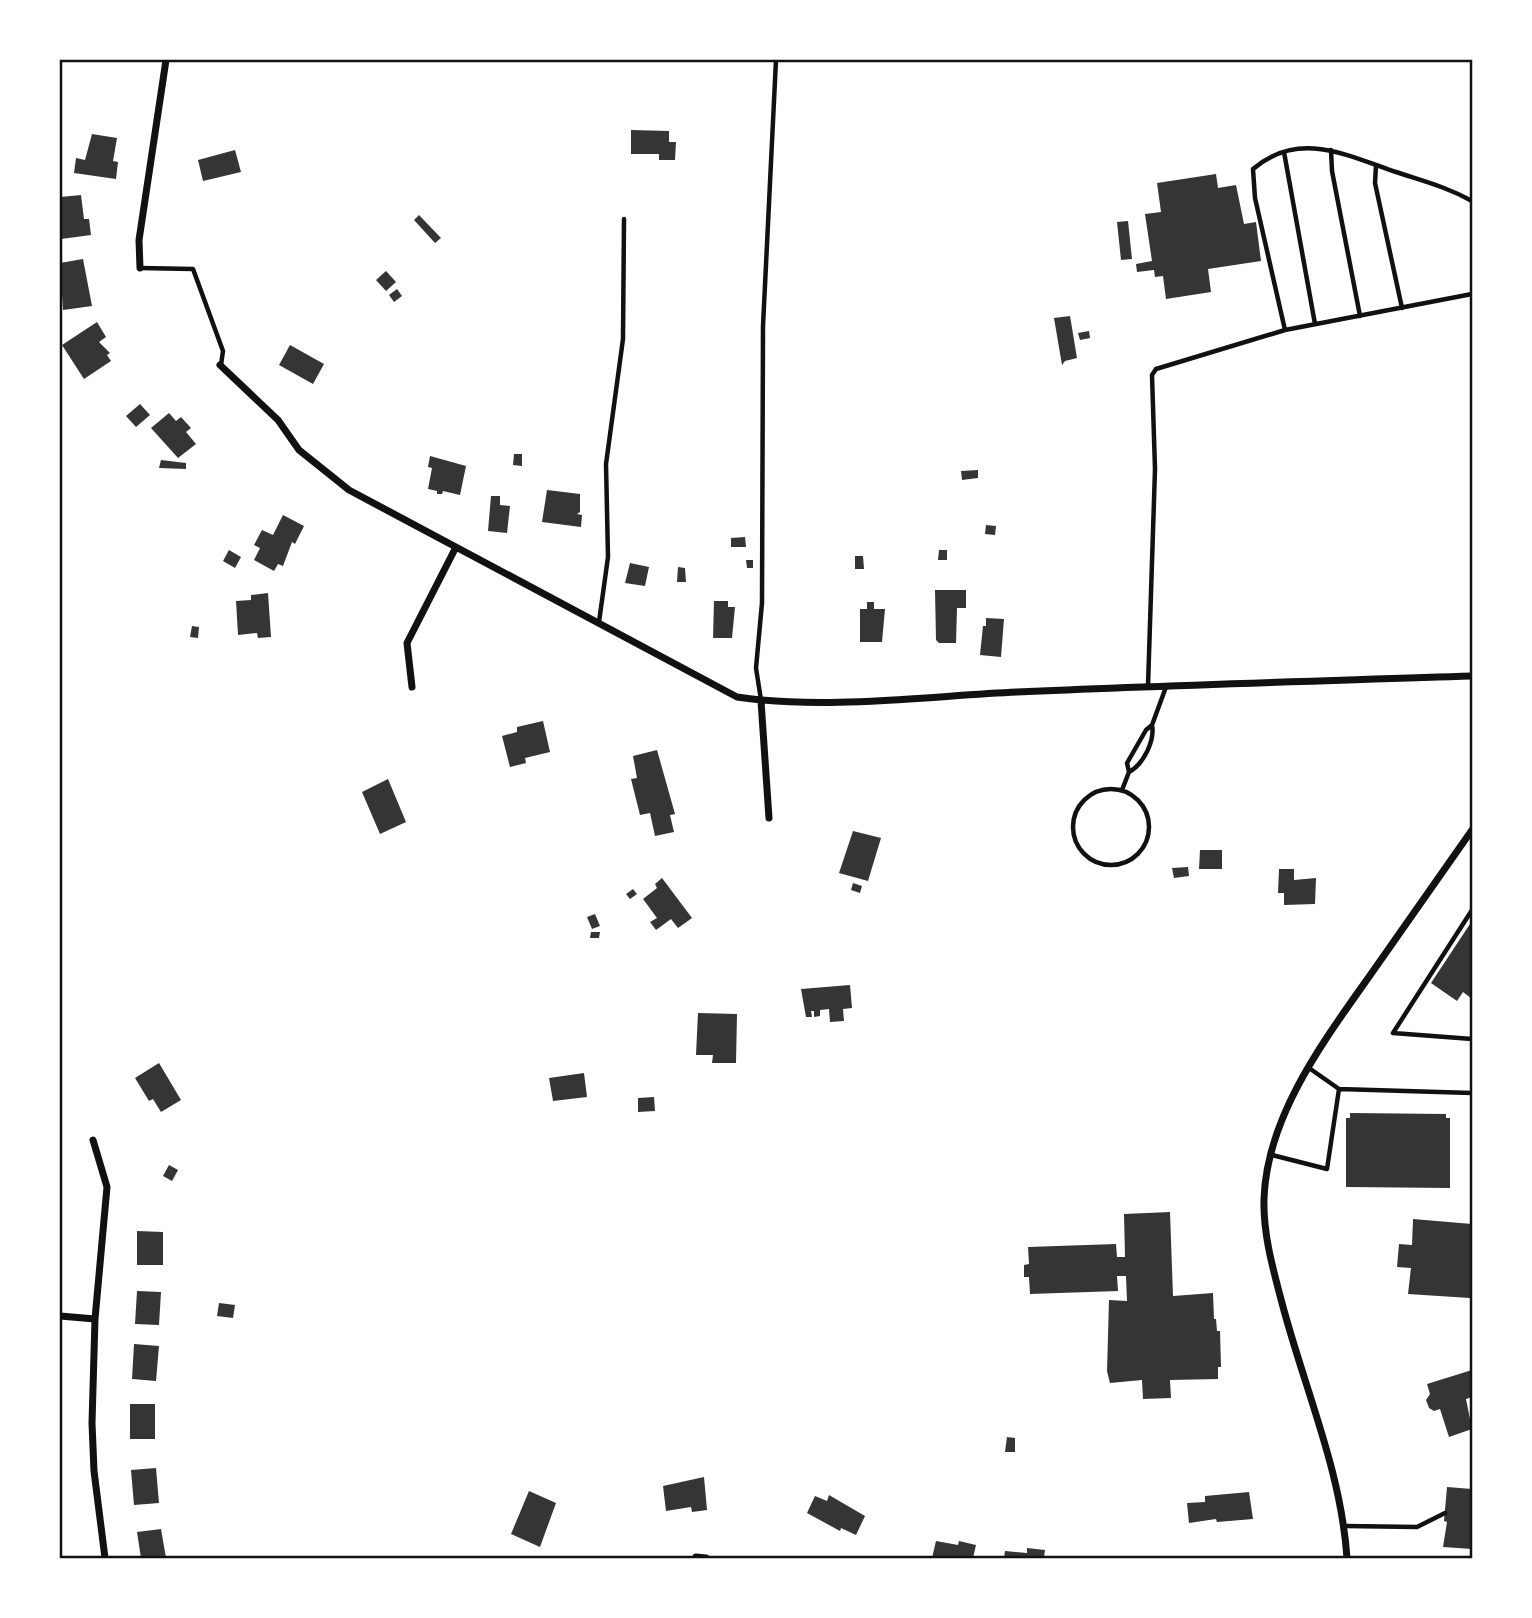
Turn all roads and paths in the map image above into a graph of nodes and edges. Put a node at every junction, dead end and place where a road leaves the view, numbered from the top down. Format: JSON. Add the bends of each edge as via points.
{"nodes":[{"id":1,"x":166,"y":60,"type":"edge"},
{"id":2,"x":776,"y":60,"type":"edge"},
{"id":3,"x":1331,"y":150,"type":"junction"},
{"id":4,"x":1284,"y":152,"type":"junction"},
{"id":5,"x":1377,"y":165,"type":"junction"},
{"id":6,"x":1472,"y":201,"type":"edge"},
{"id":7,"x":624,"y":219,"type":"dead end"},
{"id":8,"x":140,"y":268,"type":"joint"},
{"id":9,"x":1472,"y":294,"type":"edge"},
{"id":10,"x":1402,"y":308,"type":"junction"},
{"id":11,"x":1360,"y":316,"type":"junction"},
{"id":12,"x":1315,"y":324,"type":"junction"},
{"id":13,"x":1285,"y":331,"type":"junction"},
{"id":14,"x":220,"y":365,"type":"joint"},
{"id":15,"x":456,"y":547,"type":"junction"},
{"id":16,"x":598,"y":622,"type":"junction"},
{"id":17,"x":1472,"y":676,"type":"edge"},
{"id":18,"x":1148,"y":686,"type":"junction"},
{"id":19,"x":1166,"y":686,"type":"junction"},
{"id":20,"x":412,"y":687,"type":"dead end"},
{"id":21,"x":761,"y":701,"type":"junction"},
{"id":22,"x":1152,"y":724,"type":"junction"},
{"id":23,"x":1129,"y":772,"type":"junction"},
{"id":24,"x":1122,"y":790,"type":"junction"},
{"id":25,"x":768,"y":818,"type":"dead end"},
{"id":26,"x":1472,"y":830,"type":"edge"},
{"id":27,"x":1472,"y":910,"type":"edge"},
{"id":28,"x":1472,"y":1039,"type":"edge"},
{"id":29,"x":1309,"y":1068,"type":"junction"},
{"id":30,"x":1339,"y":1089,"type":"junction"},
{"id":31,"x":1472,"y":1093,"type":"edge"},
{"id":32,"x":93,"y":1140,"type":"dead end"},
{"id":33,"x":1271,"y":1154,"type":"junction"},
{"id":34,"x":60,"y":1317,"type":"edge"},
{"id":35,"x":95,"y":1319,"type":"junction"},
{"id":36,"x":1445,"y":1513,"type":"dead end"},
{"id":37,"x":1345,"y":1526,"type":"junction"},
{"id":38,"x":696,"y":1557,"type":"edge"},
{"id":39,"x":105,"y":1559,"type":"edge"},
{"id":40,"x":706,"y":1559,"type":"edge"},
{"id":41,"x":1346,"y":1559,"type":"edge"}],
"edges":[{"from":1,"to":8,"type":"street","via":[[139,240]]},
{"from":2,"to":21,"type":"lane","via":[[763,326],[762,603],[756,668]]},
{"from":3,"to":4,"type":"lane"},
{"from":3,"to":5,"type":"lane"},
{"from":3,"to":11,"type":"lane"},
{"from":4,"to":12,"type":"lane"},
{"from":4,"to":13,"type":"lane","via":[[1270,155],[1253,169],[1255,198]]},
{"from":5,"to":6,"type":"lane","via":[[1433,181]]},
{"from":5,"to":10,"type":"lane","via":[[1376,183]]},
{"from":7,"to":16,"type":"lane","via":[[623,339],[606,464],[608,557]]},
{"from":8,"to":14,"type":"lane","via":[[192,269],[223,351]]},
{"from":9,"to":10,"type":"lane"},
{"from":10,"to":11,"type":"lane"},
{"from":11,"to":12,"type":"lane"},
{"from":12,"to":13,"type":"lane"},
{"from":13,"to":18,"type":"lane","via":[[1156,369],[1152,375],[1155,470]]},
{"from":14,"to":15,"type":"street","via":[[278,420],[299,450],[321,470],[349,490]]},
{"from":15,"to":16,"type":"street"},
{"from":15,"to":20,"type":"street","via":[[407,643]]},
{"from":16,"to":21,"type":"street","via":[[715,688]]},
{"from":17,"to":19,"type":"street"},
{"from":18,"to":19,"type":"street"},
{"from":18,"to":21,"type":"street"},
{"from":19,"to":22,"type":"lane"},
{"from":21,"to":25,"type":"street"},
{"from":22,"to":23,"type":"lane","via":[[1127,763]]},
{"from":22,"to":23,"type":"lane","via":[[1154,736],[1137,768]]},
{"from":23,"to":24,"type":"lane"},
{"from":24,"to":24,"type":"lane","via":[[1098,791],[1087,797],[1074,818],[1076,842],[1105,865],[1130,861],[1147,842],[1150,829],[1143,805]]},
{"from":26,"to":29,"type":"street"},
{"from":27,"to":28,"type":"lane","via":[[1393,1033]]},
{"from":29,"to":30,"type":"lane"},
{"from":29,"to":33,"type":"street"},
{"from":30,"to":31,"type":"lane"},
{"from":30,"to":33,"type":"lane","via":[[1327,1169]]},
{"from":32,"to":35,"type":"street","via":[[107,1187]]},
{"from":33,"to":37,"type":"street","via":[[1264,1222],[1271,1261]]},
{"from":34,"to":35,"type":"street"},
{"from":35,"to":39,"type":"street","via":[[94,1471]]},
{"from":36,"to":37,"type":"lane","via":[[1417,1527]]},
{"from":37,"to":41,"type":"street"},
{"from":38,"to":40,"type":"street"}]}
